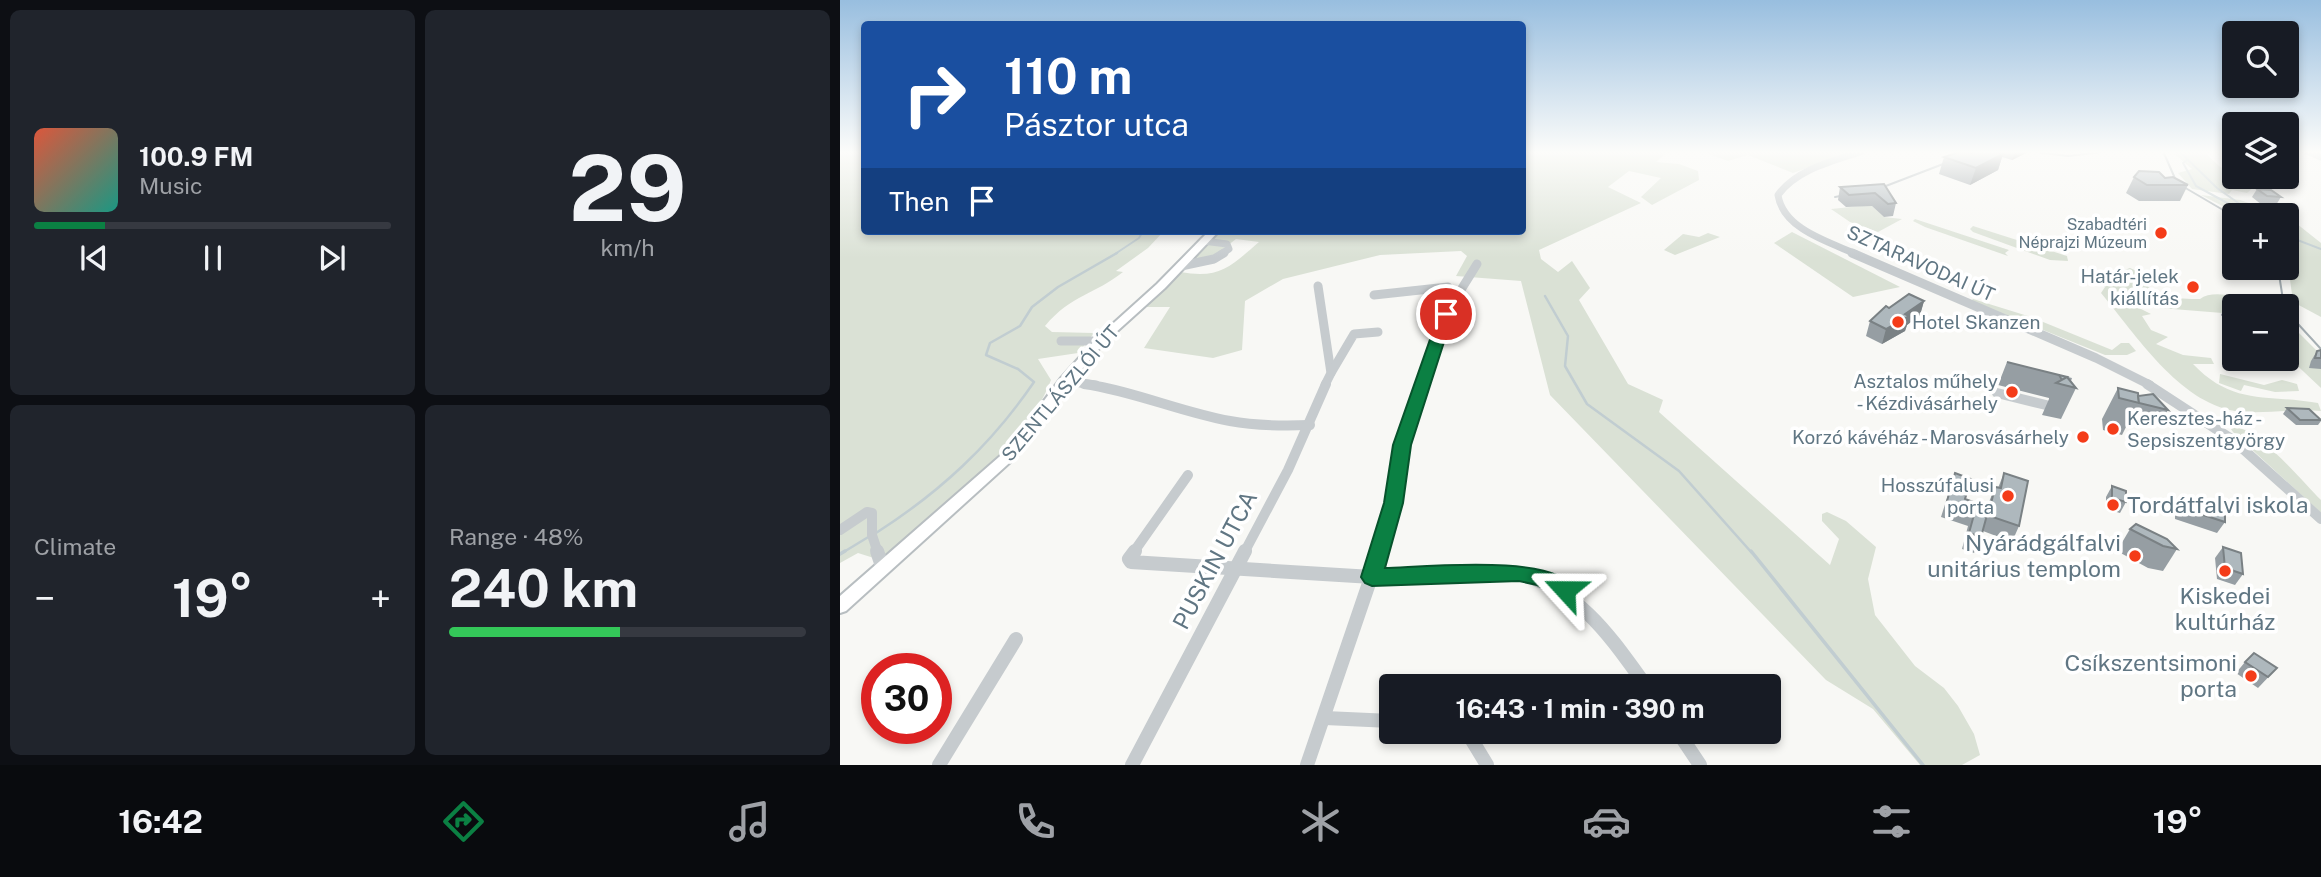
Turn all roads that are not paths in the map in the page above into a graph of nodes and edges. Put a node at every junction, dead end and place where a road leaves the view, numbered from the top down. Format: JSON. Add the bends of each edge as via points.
{"nodes":[{"id":1,"x":1782,"y":187,"type":"edge"},
{"id":2,"x":1210,"y":235,"type":"edge"},
{"id":3,"x":1203,"y":241,"type":"junction"},
{"id":4,"x":1477,"y":264,"type":"dead end"},
{"id":5,"x":1181,"y":266,"type":"junction"},
{"id":6,"x":1318,"y":286,"type":"dead end"},
{"id":7,"x":1374,"y":295,"type":"dead end"},
{"id":8,"x":1446,"y":314,"type":"junction"},
{"id":9,"x":1378,"y":332,"type":"dead end"},
{"id":10,"x":1061,"y":341,"type":"dead end"},
{"id":11,"x":1100,"y":341,"type":"junction"},
{"id":12,"x":1331,"y":373,"type":"junction"},
{"id":13,"x":1065,"y":381,"type":"junction"},
{"id":14,"x":1997,"y":393,"type":"dead end"},
{"id":15,"x":2046,"y":405,"type":"dead end"},
{"id":16,"x":1310,"y":425,"type":"junction"},
{"id":17,"x":1188,"y":475,"type":"dead end"},
{"id":18,"x":2321,"y":519,"type":"edge"},
{"id":19,"x":840,"y":530,"type":"edge"},
{"id":20,"x":887,"y":563,"type":"junction"},
{"id":21,"x":1238,"y":569,"type":"junction"},
{"id":22,"x":1372,"y":577,"type":"junction"},
{"id":23,"x":840,"y":606,"type":"edge"},
{"id":24,"x":1016,"y":639,"type":"dead end"},
{"id":25,"x":1637,"y":674,"type":"edge"},
{"id":26,"x":1325,"y":718,"type":"junction"},
{"id":27,"x":1379,"y":720,"type":"edge"},
{"id":28,"x":1474,"y":744,"type":"edge"},
{"id":29,"x":1686,"y":744,"type":"edge"},
{"id":30,"x":939,"y":765,"type":"edge"},
{"id":31,"x":1132,"y":765,"type":"edge"},
{"id":32,"x":1307,"y":765,"type":"edge"},
{"id":33,"x":1487,"y":765,"type":"edge"},
{"id":34,"x":1700,"y":765,"type":"edge"}],
"edges":[{"from":1,"to":18,"type":"street","name":"SZTARAVODAI ÚT","via":[[1778,202],[1789,219],[1823,240],[2146,383],[2233,440]]},
{"from":2,"to":3,"type":"main road","name":"SZENTLÁSZLÓI ÚT"},
{"from":3,"to":5,"type":"main road","name":"SZENTLÁSZLÓI ÚT"},
{"from":3,"to":5,"type":"street","via":[[1227,244],[1229,249],[1214,259]]},
{"from":4,"to":8,"type":"street"},
{"from":5,"to":11,"type":"main road","name":"SZENTLÁSZLÓI ÚT"},
{"from":6,"to":12,"type":"street"},
{"from":7,"to":8,"type":"street","via":[[1448,287]]},
{"from":8,"to":22,"type":"street","via":[[1402,445],[1394,503]]},
{"from":9,"to":12,"type":"street","name":"PUSKIN UTCA","via":[[1354,334]]},
{"from":10,"to":11,"type":"street"},
{"from":11,"to":13,"type":"main road","name":"SZENTLÁSZLÓI ÚT"},
{"from":12,"to":16,"type":"street","name":"PUSKIN UTCA"},
{"from":13,"to":16,"type":"street","via":[[1121,389],[1228,421]]},
{"from":13,"to":20,"type":"main road","name":"SZENTLÁSZLÓI ÚT","via":[[1012,453]]},
{"from":14,"to":15,"type":"street"},
{"from":16,"to":21,"type":"street","name":"PUSKIN UTCA"},
{"from":17,"to":21,"type":"street","via":[[1129,559]]},
{"from":19,"to":20,"type":"street","via":[[872,513],[872,535],[881,563]]},
{"from":20,"to":23,"type":"main road","name":"SZENTLÁSZLÓI ÚT"},
{"from":21,"to":22,"type":"street"},
{"from":21,"to":31,"type":"street","name":"PUSKIN UTCA"},
{"from":22,"to":25,"type":"street","via":[[1519,573],[1542,578],[1587,609]]},
{"from":22,"to":26,"type":"street"},
{"from":24,"to":30,"type":"street"},
{"from":26,"to":27,"type":"street"},
{"from":26,"to":32,"type":"street"},
{"from":28,"to":33,"type":"street"},
{"from":29,"to":34,"type":"street"}]}
